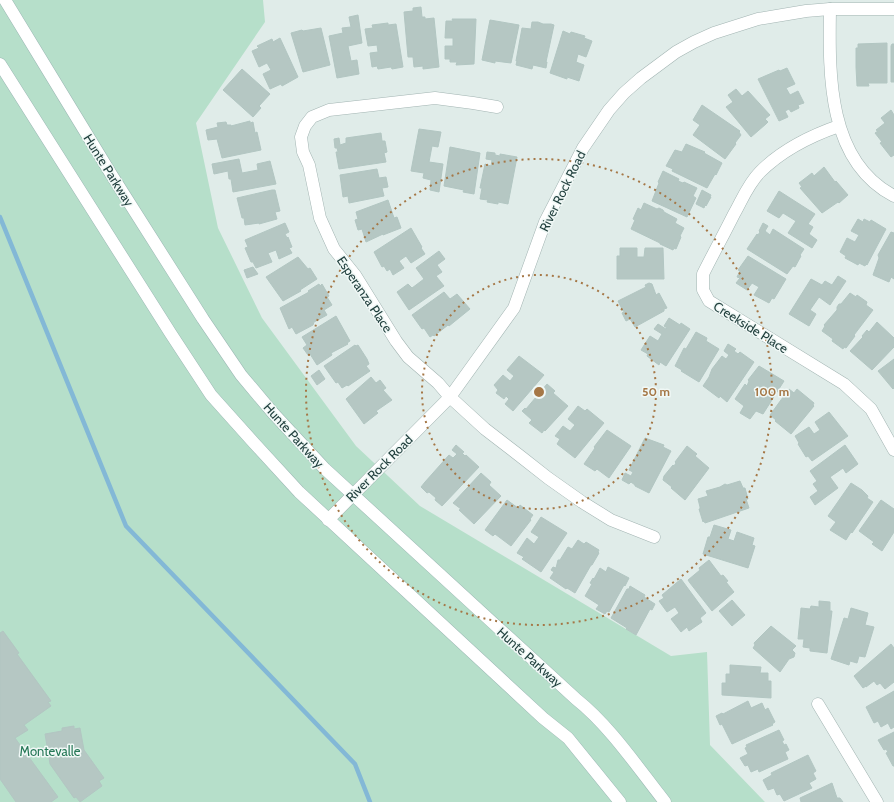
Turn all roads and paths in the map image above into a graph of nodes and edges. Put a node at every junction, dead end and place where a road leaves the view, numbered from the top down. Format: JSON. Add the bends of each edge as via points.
{"nodes":[{"id":1,"x":5,"y":0,"type":"edge"},
{"id":2,"x":830,"y":9,"type":"junction"},
{"id":3,"x":894,"y":9,"type":"edge"},
{"id":4,"x":0,"y":64,"type":"edge"},
{"id":5,"x":497,"y":108,"type":"dead end"},
{"id":6,"x":839,"y":126,"type":"junction"},
{"id":7,"x":894,"y":196,"type":"edge"},
{"id":8,"x":450,"y":397,"type":"junction"},
{"id":9,"x":894,"y":450,"type":"edge"},
{"id":10,"x":353,"y":495,"type":"junction"},
{"id":11,"x":328,"y":520,"type":"junction"},
{"id":12,"x":654,"y":537,"type":"dead end"},
{"id":13,"x":818,"y":704,"type":"dead end"},
{"id":14,"x":620,"y":802,"type":"edge"},
{"id":15,"x":665,"y":802,"type":"edge"},
{"id":16,"x":877,"y":802,"type":"edge"}],
"edges":[{"from":1,"to":10,"type":"street","name":"Hunte Parkway","via":[[194,306],[241,374],[273,413]]},
{"from":2,"to":3,"type":"street","name":"River Rock Road"},
{"from":2,"to":6,"type":"street","via":[[833,90]]},
{"from":2,"to":8,"type":"street","name":"River Rock Road","via":[[782,14],[714,33],[676,52],[624,93],[583,148],[545,222],[514,308]]},
{"from":4,"to":11,"type":"street","via":[[211,395],[299,492]]},
{"from":5,"to":8,"type":"street","name":"Esperanza Place","via":[[435,98],[329,110],[312,117],[301,137],[320,218],[334,249],[355,275],[408,357]]},
{"from":6,"to":7,"type":"street","via":[[847,148],[859,167],[879,187]]},
{"from":6,"to":9,"type":"street","name":"Creekside Place","via":[[802,141],[759,172],[746,190],[703,274],[703,290],[708,301],[844,384],[871,409]]},
{"from":8,"to":10,"type":"street","name":"River Rock Road"},
{"from":8,"to":12,"type":"street","name":"Esperanza Place","via":[[485,429],[582,502],[610,520]]},
{"from":10,"to":11,"type":"street","name":"River Rock Road"},
{"from":10,"to":15,"type":"street","name":"Hunte Parkway","via":[[591,711]]},
{"from":11,"to":14,"type":"street","via":[[543,718],[568,738]]},
{"from":13,"to":16,"type":"street"}]}
